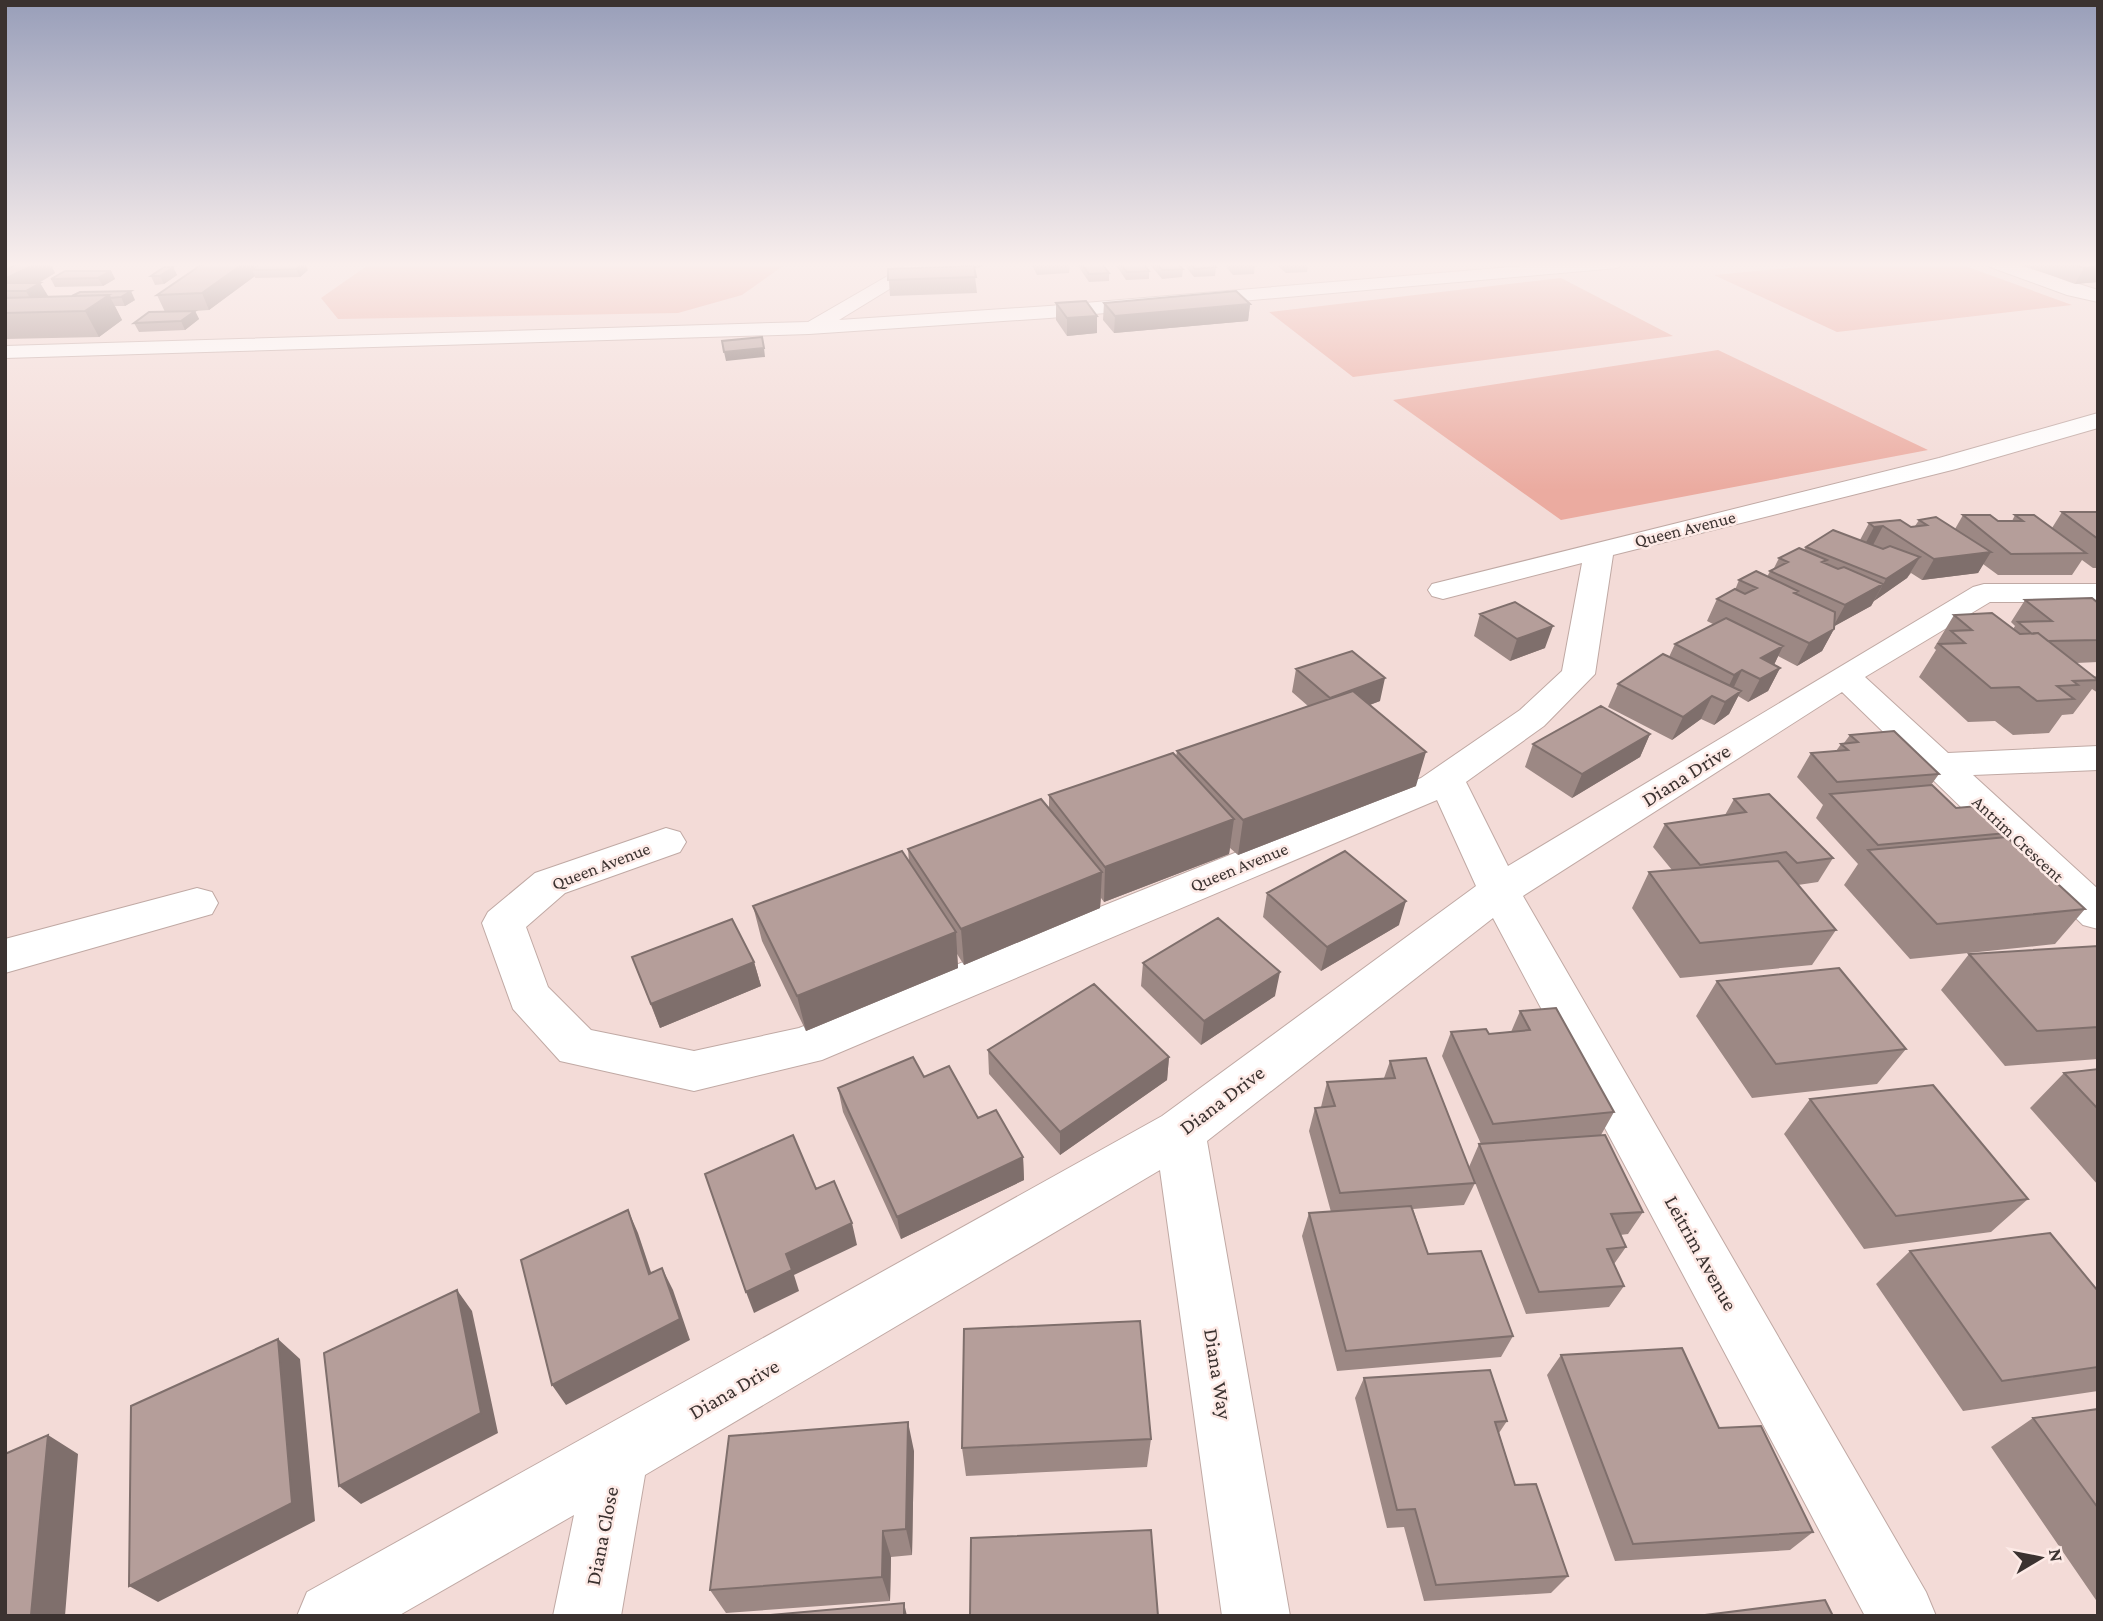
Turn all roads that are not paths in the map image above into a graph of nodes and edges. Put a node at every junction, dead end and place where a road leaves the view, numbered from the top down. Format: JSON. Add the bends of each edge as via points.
{"nodes":[{"id":1,"x":453,"y":339,"type":"edge"},
{"id":2,"x":5,"y":352,"type":"edge"},
{"id":3,"x":2098,"y":420,"type":"edge"},
{"id":4,"x":1599,"y":550,"type":"junction"},
{"id":5,"x":1443,"y":590,"type":"dead end"},
{"id":6,"x":2098,"y":593,"type":"edge"},
{"id":7,"x":1844,"y":676,"type":"junction"},
{"id":8,"x":2098,"y":758,"type":"edge"},
{"id":9,"x":1938,"y":765,"type":"junction"},
{"id":10,"x":1446,"y":779,"type":"junction"},
{"id":11,"x":666,"y":842,"type":"dead end"},
{"id":12,"x":1499,"y":891,"type":"junction"},
{"id":13,"x":197,"y":903,"type":"dead end"},
{"id":14,"x":2098,"y":914,"type":"edge"},
{"id":15,"x":5,"y":956,"type":"edge"},
{"id":16,"x":1180,"y":1132,"type":"junction"},
{"id":17,"x":617,"y":1456,"type":"junction"},
{"id":18,"x":331,"y":1616,"type":"edge"},
{"id":19,"x":587,"y":1616,"type":"edge"},
{"id":20,"x":1256,"y":1616,"type":"edge"},
{"id":21,"x":1902,"y":1616,"type":"edge"}],
"edges":[{"from":1,"to":2,"type":"street"},
{"from":3,"to":4,"type":"street","name":"Queen Avenue","via":[[1947,464]]},
{"from":4,"to":5,"type":"street"},
{"from":4,"to":10,"type":"street","name":"Queen Avenue","via":[[1578,674],[1532,718]]},
{"from":6,"to":7,"type":"street","name":"Diana Drive","via":[[1984,593]]},
{"from":7,"to":9,"type":"street","name":"Antrim Crescent"},
{"from":7,"to":12,"type":"street","name":"Diana Drive"},
{"from":8,"to":9,"type":"street"},
{"from":9,"to":14,"type":"street","name":"Antrim Crescent"},
{"from":10,"to":11,"type":"street","name":"Queen Avenue","via":[[805,1046],[694,1071],[577,1047],[529,996],[503,923],[550,883]]},
{"from":10,"to":12,"type":"street","name":"Leitrim Avenue"},
{"from":12,"to":16,"type":"street","name":"Diana Drive"},
{"from":12,"to":21,"type":"street","name":"Leitrim Avenue"},
{"from":13,"to":15,"type":"street"},
{"from":16,"to":17,"type":"street","name":"Diana Drive"},
{"from":16,"to":20,"type":"street","name":"Diana Way"},
{"from":17,"to":18,"type":"street","name":"Diana Drive"},
{"from":17,"to":19,"type":"street","name":"Diana Close"}]}
